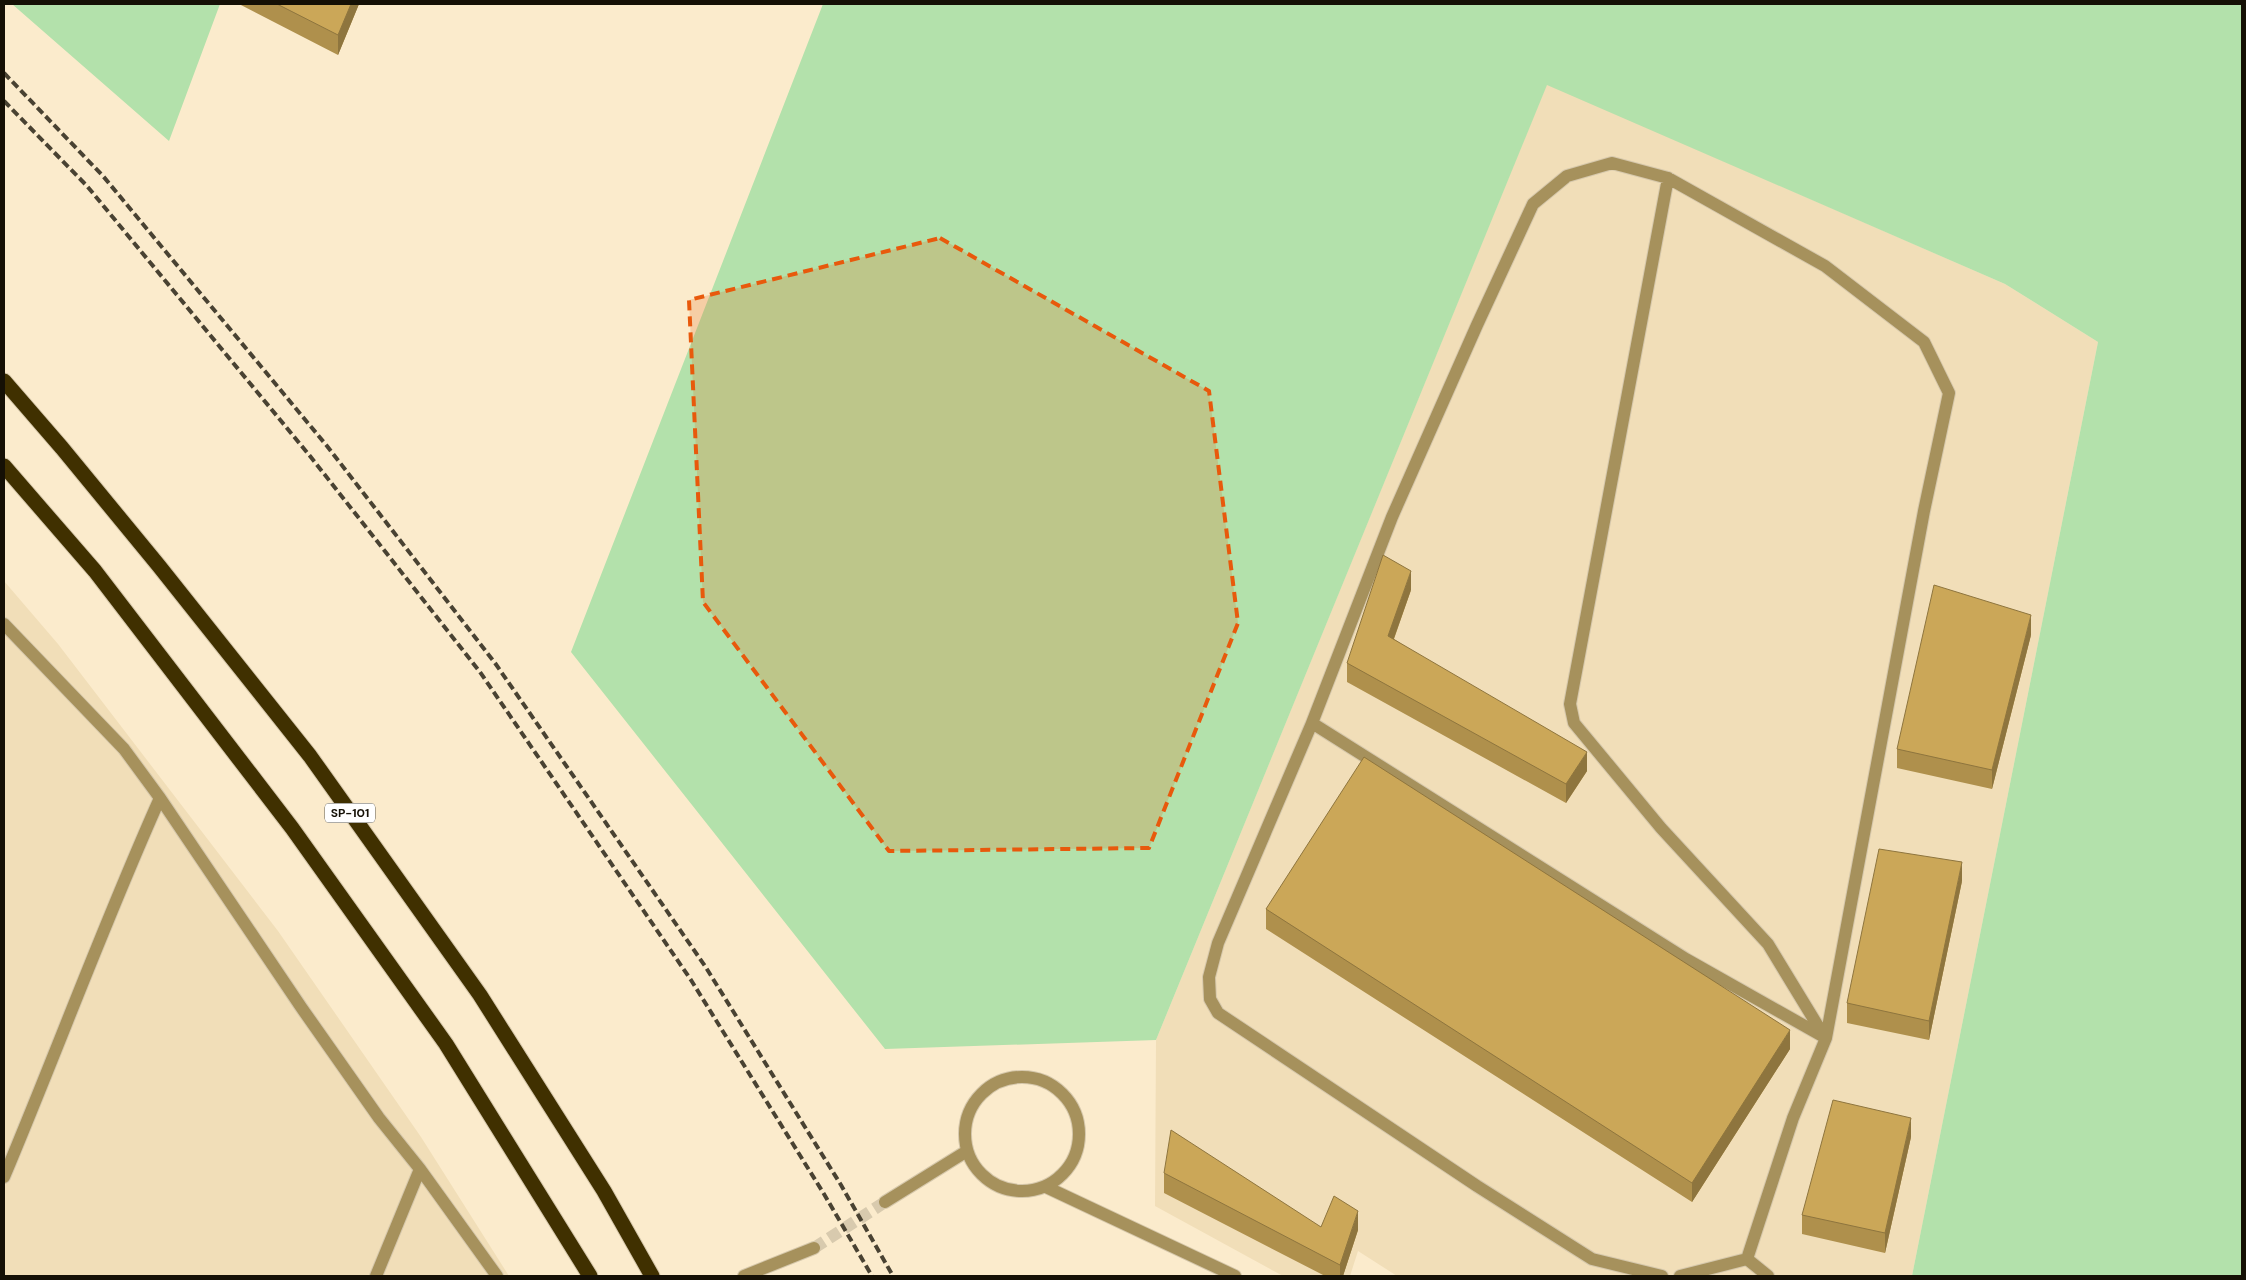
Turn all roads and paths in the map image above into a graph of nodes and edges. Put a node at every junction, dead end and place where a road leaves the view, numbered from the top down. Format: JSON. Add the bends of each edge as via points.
{"nodes":[{"id":1,"x":1668,"y":178,"type":"junction"},
{"id":2,"x":4,"y":381,"type":"edge"},
{"id":3,"x":4,"y":466,"type":"edge"},
{"id":4,"x":4,"y":624,"type":"edge"},
{"id":5,"x":1312,"y":723,"type":"junction"},
{"id":6,"x":160,"y":798,"type":"junction"},
{"id":7,"x":1826,"y":1038,"type":"junction"},
{"id":8,"x":967,"y":1150,"type":"junction"},
{"id":9,"x":420,"y":1169,"type":"junction"},
{"id":10,"x":4,"y":1178,"type":"edge"},
{"id":11,"x":1046,"y":1187,"type":"junction"},
{"id":12,"x":885,"y":1202,"type":"tunnel mouth"},
{"id":13,"x":814,"y":1248,"type":"tunnel mouth"},
{"id":14,"x":1747,"y":1259,"type":"junction"},
{"id":15,"x":376,"y":1276,"type":"edge"},
{"id":16,"x":496,"y":1276,"type":"edge"},
{"id":17,"x":590,"y":1276,"type":"edge"},
{"id":18,"x":652,"y":1276,"type":"edge"},
{"id":19,"x":744,"y":1276,"type":"edge"},
{"id":20,"x":1235,"y":1276,"type":"edge"},
{"id":21,"x":1662,"y":1276,"type":"edge"},
{"id":22,"x":1680,"y":1276,"type":"edge"},
{"id":23,"x":1768,"y":1276,"type":"edge"}],
"edges":[{"from":1,"to":5,"type":"street","via":[[1612,162],[1567,176],[1533,204],[1392,517]]},
{"from":1,"to":7,"type":"street","via":[[1570,704],[1574,723],[1580,731],[1661,828],[1768,944]]},
{"from":1,"to":7,"type":"street","via":[[1825,266],[1917,336],[1924,342],[1949,393]]},
{"from":2,"to":18,"type":"highway","number":"SP-101","via":[[153,559],[315,764],[480,995],[604,1191]]},
{"from":3,"to":17,"type":"highway","via":[[95,570],[292,828],[446,1044]]},
{"from":4,"to":6,"type":"street","via":[[124,749]]},
{"from":5,"to":7,"type":"street","via":[[1686,959]]},
{"from":5,"to":21,"type":"street","via":[[1218,943],[1209,977],[1210,999],[1218,1013],[1592,1259]]},
{"from":6,"to":9,"type":"street","via":[[301,1008],[379,1118]]},
{"from":6,"to":10,"type":"street","via":[[122,881]]},
{"from":7,"to":14,"type":"street","via":[[1793,1118]]},
{"from":8,"to":11,"type":"street","via":[[976,1168],[990,1182],[1008,1190]]},
{"from":8,"to":11,"type":"street","via":[[968,1113],[978,1097],[992,1085],[1009,1078],[1028,1076],[1046,1082],[1062,1092],[1073,1107],[1079,1125],[1079,1144],[1073,1161],[1062,1176]]},
{"from":8,"to":12,"type":"street"},
{"from":9,"to":15,"type":"street"},
{"from":9,"to":16,"type":"street"},
{"from":11,"to":20,"type":"street"},
{"from":13,"to":19,"type":"street"},
{"from":14,"to":22,"type":"street"},
{"from":14,"to":23,"type":"street"}]}
